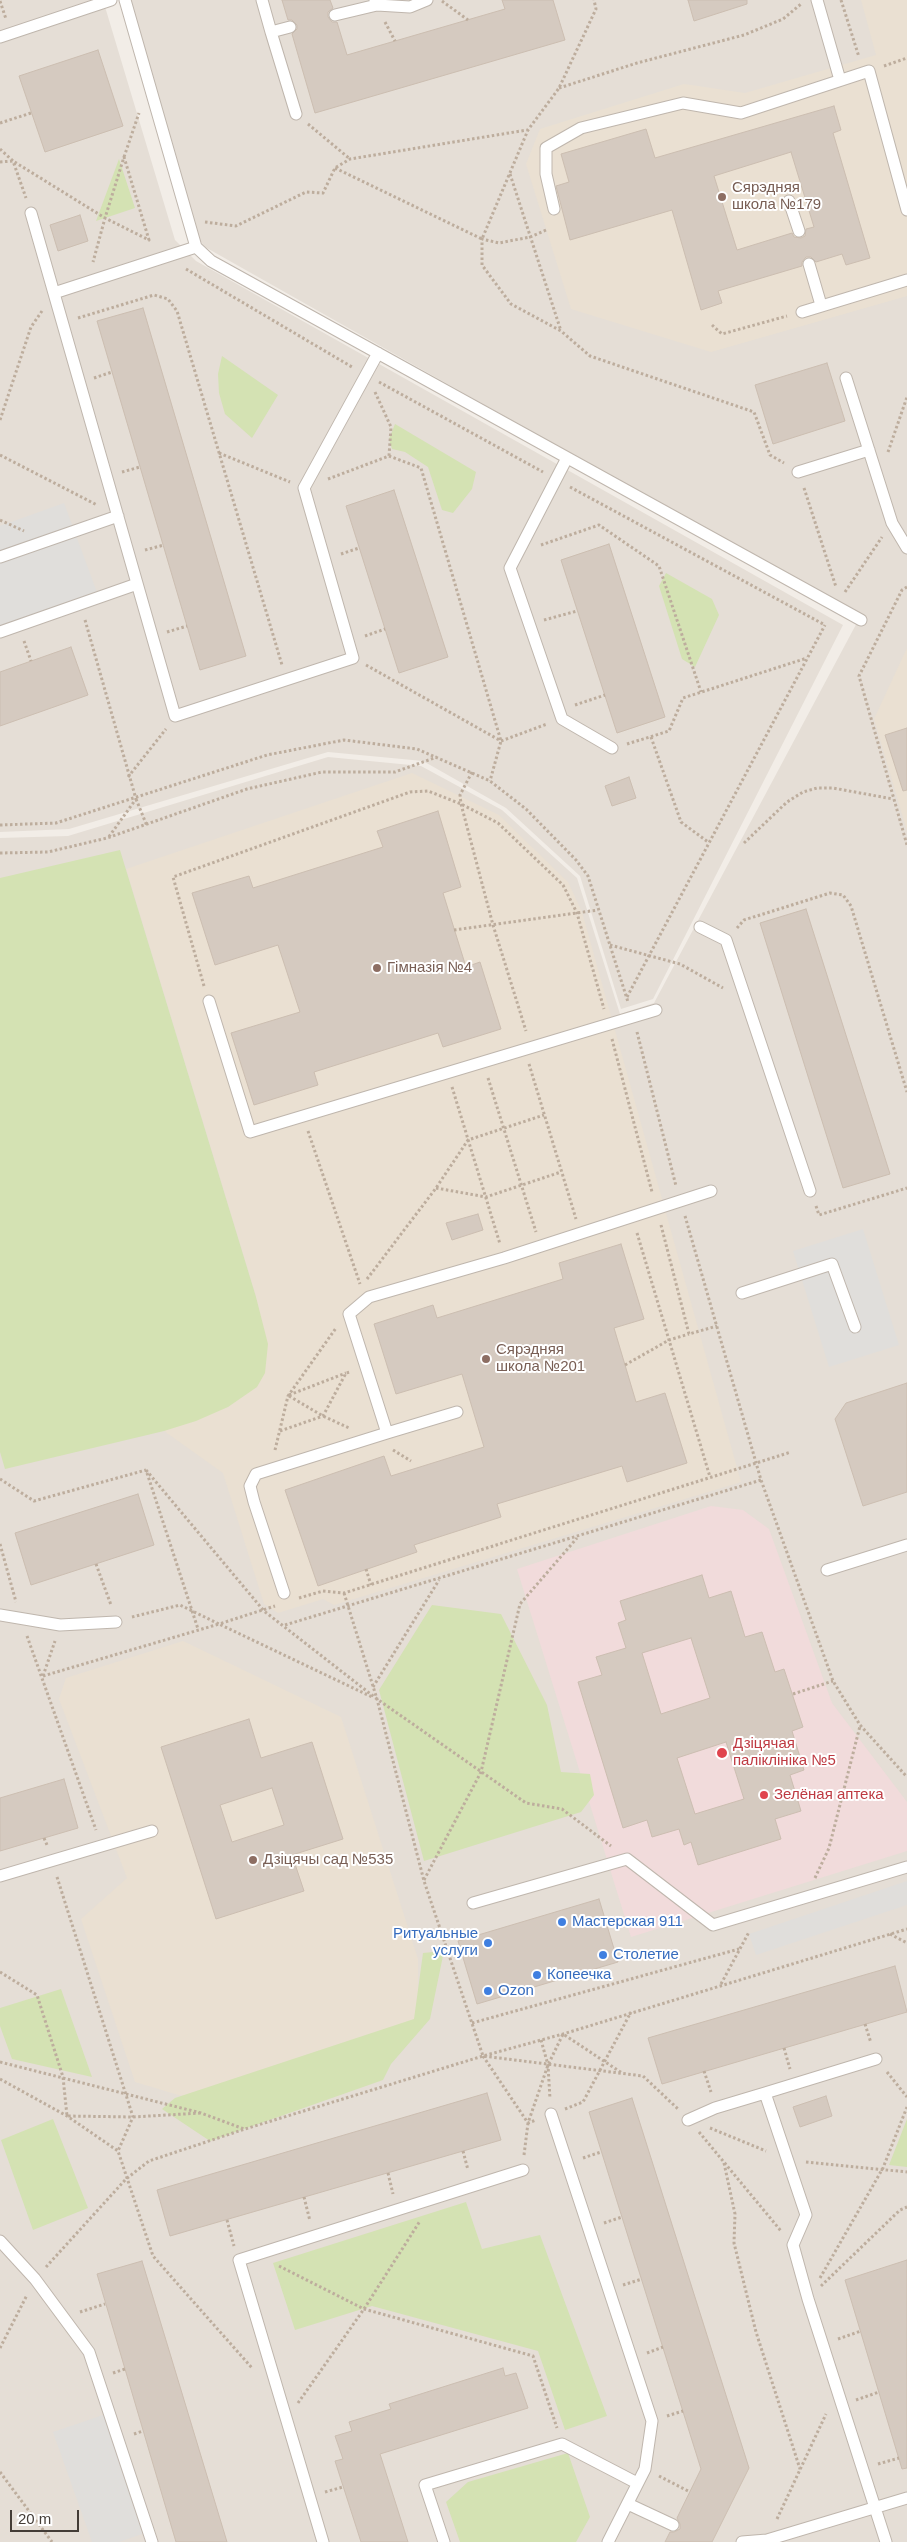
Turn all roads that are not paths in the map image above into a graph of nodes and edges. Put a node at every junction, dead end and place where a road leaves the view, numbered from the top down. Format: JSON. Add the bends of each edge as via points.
{"nodes":[{"id":1,"x":111,"y":0,"type":"edge"},
{"id":2,"x":125,"y":0,"type":"edge"},
{"id":3,"x":262,"y":0,"type":"edge"},
{"id":4,"x":427,"y":0,"type":"edge"},
{"id":5,"x":817,"y":0,"type":"edge"},
{"id":6,"x":376,"y":2,"type":"edge"},
{"id":7,"x":335,"y":15,"type":"dead end"},
{"id":8,"x":290,"y":27,"type":"dead end"},
{"id":9,"x":271,"y":32,"type":"junction"},
{"id":10,"x":0,"y":37,"type":"edge"},
{"id":11,"x":840,"y":80,"type":"junction"},
{"id":12,"x":296,"y":114,"type":"road end"},
{"id":13,"x":789,"y":201,"type":"dead end"},
{"id":14,"x":554,"y":209,"type":"dead end"},
{"id":15,"x":907,"y":210,"type":"edge"},
{"id":16,"x":31,"y":213,"type":"road end"},
{"id":17,"x":799,"y":231,"type":"dead end"},
{"id":18,"x":196,"y":247,"type":"junction"},
{"id":19,"x":809,"y":264,"type":"dead end"},
{"id":20,"x":907,"y":280,"type":"edge"},
{"id":21,"x":54,"y":293,"type":"junction"},
{"id":22,"x":821,"y":305,"type":"junction"},
{"id":23,"x":802,"y":312,"type":"road end"},
{"id":24,"x":378,"y":353,"type":"junction"},
{"id":25,"x":846,"y":378,"type":"dead end"},
{"id":26,"x":869,"y":450,"type":"junction"},
{"id":27,"x":567,"y":458,"type":"junction"},
{"id":28,"x":798,"y":472,"type":"road end"},
{"id":29,"x":118,"y":516,"type":"junction"},
{"id":30,"x":907,"y":548,"type":"edge"},
{"id":31,"x":0,"y":557,"type":"edge"},
{"id":32,"x":137,"y":584,"type":"junction"},
{"id":33,"x":862,"y":620,"type":"dead end"},
{"id":34,"x":0,"y":632,"type":"edge"},
{"id":35,"x":612,"y":748,"type":"road end"},
{"id":36,"x":700,"y":927,"type":"dead end"},
{"id":37,"x":209,"y":1001,"type":"road end"},
{"id":38,"x":656,"y":1010,"type":"dead end"},
{"id":39,"x":810,"y":1190,"type":"road end"},
{"id":40,"x":711,"y":1191,"type":"dead end"},
{"id":41,"x":742,"y":1293,"type":"dead end"},
{"id":42,"x":854,"y":1327,"type":"dead end"},
{"id":43,"x":457,"y":1412,"type":"dead end"},
{"id":44,"x":386,"y":1433,"type":"junction"},
{"id":45,"x":907,"y":1544,"type":"edge"},
{"id":46,"x":826,"y":1570,"type":"dead end"},
{"id":47,"x":284,"y":1593,"type":"road end"},
{"id":48,"x":0,"y":1615,"type":"edge"},
{"id":49,"x":116,"y":1622,"type":"road end"},
{"id":50,"x":152,"y":1831,"type":"dead end"},
{"id":51,"x":907,"y":1868,"type":"edge"},
{"id":52,"x":0,"y":1876,"type":"edge"},
{"id":53,"x":472,"y":1903,"type":"dead end"},
{"id":54,"x":876,"y":2059,"type":"road end"},
{"id":55,"x":765,"y":2093,"type":"junction"},
{"id":56,"x":551,"y":2114,"type":"road end"},
{"id":57,"x":688,"y":2120,"type":"dead end"},
{"id":58,"x":523,"y":2170,"type":"dead end"},
{"id":59,"x":0,"y":2241,"type":"edge"},
{"id":60,"x":637,"y":2483,"type":"junction"},
{"id":61,"x":907,"y":2498,"type":"edge"},
{"id":62,"x":628,"y":2504,"type":"junction"},
{"id":63,"x":876,"y":2509,"type":"junction"},
{"id":64,"x":673,"y":2525,"type":"dead end"},
{"id":65,"x":152,"y":2542,"type":"edge"},
{"id":66,"x":322,"y":2542,"type":"edge"},
{"id":67,"x":444,"y":2542,"type":"edge"},
{"id":68,"x":608,"y":2542,"type":"edge"},
{"id":69,"x":742,"y":2542,"type":"edge"},
{"id":70,"x":886,"y":2542,"type":"edge"}],
"edges":[{"from":1,"to":10,"type":"lane"},
{"from":2,"to":18,"type":"lane"},
{"from":3,"to":9,"type":"lane"},
{"from":4,"to":6,"type":"lane","via":[[410,7]]},
{"from":5,"to":11,"type":"lane"},
{"from":6,"to":7,"type":"lane"},
{"from":8,"to":9,"type":"lane"},
{"from":9,"to":12,"type":"lane"},
{"from":11,"to":14,"type":"lane","via":[[742,113],[683,103],[581,128],[546,148],[546,174]]},
{"from":11,"to":15,"type":"lane","via":[[866,72]]},
{"from":13,"to":17,"type":"lane"},
{"from":16,"to":21,"type":"lane"},
{"from":18,"to":21,"type":"lane"},
{"from":18,"to":24,"type":"lane","via":[[211,261]]},
{"from":19,"to":22,"type":"lane"},
{"from":20,"to":22,"type":"lane"},
{"from":21,"to":29,"type":"lane"},
{"from":22,"to":23,"type":"lane"},
{"from":24,"to":27,"type":"lane"},
{"from":24,"to":32,"type":"lane","via":[[304,488],[353,658],[175,716]]},
{"from":25,"to":26,"type":"lane"},
{"from":26,"to":28,"type":"lane"},
{"from":26,"to":30,"type":"lane","via":[[892,523]]},
{"from":27,"to":33,"type":"lane","via":[[838,603]]},
{"from":27,"to":35,"type":"lane","via":[[510,568],[562,719]]},
{"from":29,"to":31,"type":"lane"},
{"from":29,"to":32,"type":"lane"},
{"from":32,"to":34,"type":"lane"},
{"from":36,"to":39,"type":"lane","via":[[726,940]]},
{"from":37,"to":38,"type":"lane","via":[[250,1132]]},
{"from":40,"to":44,"type":"lane","via":[[504,1258],[369,1297],[350,1314]]},
{"from":41,"to":42,"type":"lane","via":[[832,1264]]},
{"from":43,"to":44,"type":"lane"},
{"from":44,"to":47,"type":"lane","via":[[256,1474],[250,1486]]},
{"from":45,"to":46,"type":"lane"},
{"from":48,"to":49,"type":"lane","via":[[60,1625]]},
{"from":50,"to":52,"type":"lane"},
{"from":51,"to":53,"type":"lane","via":[[713,1925],[627,1859]]},
{"from":54,"to":55,"type":"lane"},
{"from":55,"to":57,"type":"lane"},
{"from":55,"to":63,"type":"lane","via":[[806,2215],[793,2245]]},
{"from":56,"to":60,"type":"lane","via":[[652,2421],[645,2468]]},
{"from":58,"to":66,"type":"lane","via":[[239,2260]]},
{"from":59,"to":65,"type":"lane","via":[[35,2279],[89,2352]]},
{"from":60,"to":62,"type":"lane"},
{"from":60,"to":67,"type":"lane","via":[[562,2444],[425,2485]]},
{"from":61,"to":63,"type":"lane"},
{"from":62,"to":64,"type":"lane"},
{"from":62,"to":68,"type":"lane"},
{"from":63,"to":69,"type":"lane","via":[[767,2540]]},
{"from":63,"to":70,"type":"lane"}]}
